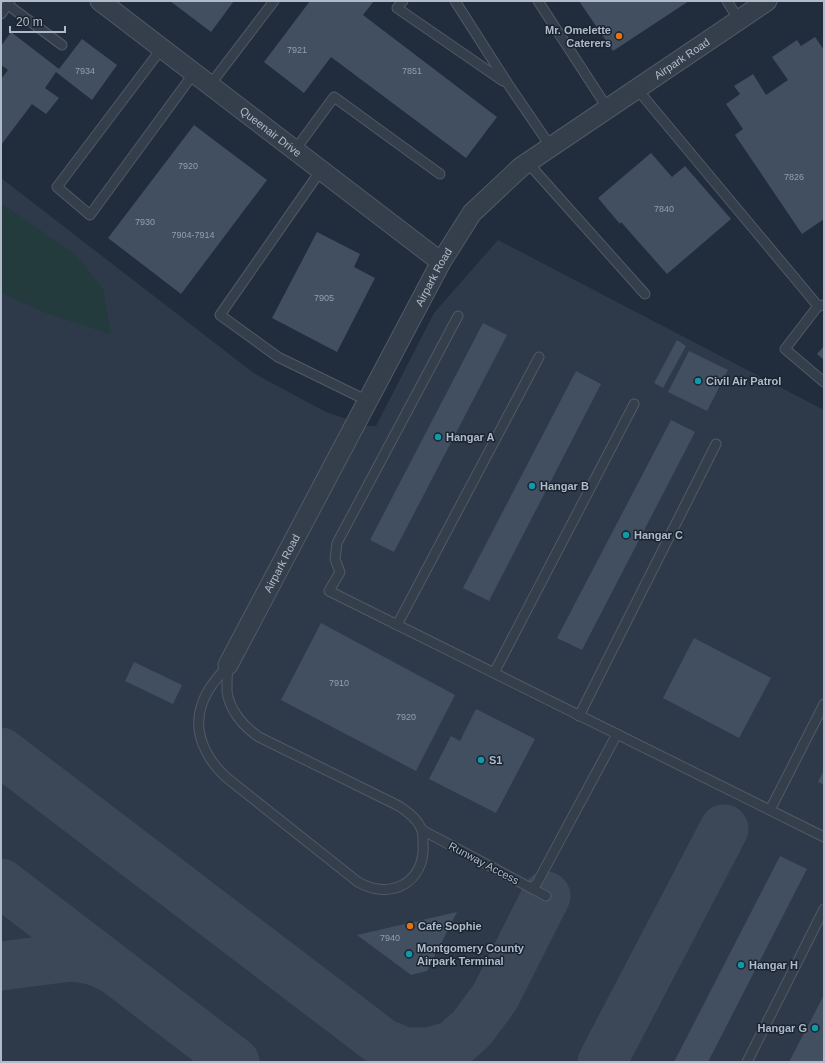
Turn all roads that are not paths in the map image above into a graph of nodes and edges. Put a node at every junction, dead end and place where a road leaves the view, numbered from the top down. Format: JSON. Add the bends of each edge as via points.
{"nodes":[{"id":1,"x":274,"y":1,"type":"edge"},
{"id":2,"x":403,"y":1,"type":"edge"},
{"id":3,"x":455,"y":1,"type":"edge"},
{"id":4,"x":538,"y":1,"type":"edge"},
{"id":5,"x":726,"y":1,"type":"edge"},
{"id":6,"x":767,"y":1,"type":"edge"},
{"id":7,"x":9,"y":3,"type":"edge"},
{"id":8,"x":109,"y":3,"type":"edge"},
{"id":9,"x":1,"y":14,"type":"edge"},
{"id":10,"x":739,"y":20,"type":"junction"},
{"id":11,"x":62,"y":45,"type":"dead end"},
{"id":12,"x":162,"y":48,"type":"junction"},
{"id":13,"x":194,"y":73,"type":"junction"},
{"id":14,"x":508,"y":84,"type":"junction"},
{"id":15,"x":210,"y":85,"type":"junction"},
{"id":16,"x":637,"y":89,"type":"junction"},
{"id":17,"x":608,"y":109,"type":"junction"},
{"id":18,"x":551,"y":147,"type":"junction"},
{"id":19,"x":295,"y":150,"type":"junction"},
{"id":20,"x":528,"y":163,"type":"junction"},
{"id":21,"x":322,"y":170,"type":"junction"},
{"id":22,"x":440,"y":174,"type":"dead end"},
{"id":23,"x":441,"y":262,"type":"junction"},
{"id":24,"x":645,"y":294,"type":"dead end"},
{"id":25,"x":821,"y":305,"type":"edge"},
{"id":26,"x":458,"y":316,"type":"dead end"},
{"id":27,"x":539,"y":356,"type":"dead end"},
{"id":28,"x":824,"y":382,"type":"edge"},
{"id":29,"x":368,"y":401,"type":"junction"},
{"id":30,"x":634,"y":404,"type":"dead end"},
{"id":31,"x":716,"y":444,"type":"dead end"},
{"id":32,"x":397,"y":625,"type":"junction"},
{"id":33,"x":228,"y":665,"type":"junction"},
{"id":34,"x":494,"y":673,"type":"junction"},
{"id":35,"x":824,"y":704,"type":"edge"},
{"id":36,"x":579,"y":716,"type":"junction"},
{"id":37,"x":617,"y":734,"type":"junction"},
{"id":38,"x":770,"y":810,"type":"junction"},
{"id":39,"x":422,"y":830,"type":"junction"},
{"id":40,"x":824,"y":837,"type":"edge"},
{"id":41,"x":532,"y":888,"type":"junction"},
{"id":42,"x":546,"y":896,"type":"dead end"},
{"id":43,"x":824,"y":909,"type":"edge"},
{"id":44,"x":747,"y":1062,"type":"edge"}],
"edges":[{"from":1,"to":15,"type":"lane"},
{"from":2,"to":14,"type":"lane","via":[[397,8]]},
{"from":3,"to":14,"type":"lane"},
{"from":4,"to":17,"type":"lane"},
{"from":5,"to":10,"type":"lane"},
{"from":6,"to":10,"type":"street","name":"Airpark Road"},
{"from":7,"to":9,"type":"lane"},
{"from":7,"to":11,"type":"lane"},
{"from":8,"to":12,"type":"street","name":"Queenair Drive"},
{"from":10,"to":16,"type":"street","name":"Airpark Road"},
{"from":12,"to":13,"type":"street","name":"Queenair Drive"},
{"from":12,"to":13,"type":"lane","via":[[57,187],[90,215]]},
{"from":13,"to":15,"type":"street","name":"Queenair Drive"},
{"from":14,"to":18,"type":"lane"},
{"from":15,"to":19,"type":"street","name":"Queenair Drive"},
{"from":16,"to":17,"type":"street","name":"Airpark Road"},
{"from":16,"to":25,"type":"lane"},
{"from":17,"to":18,"type":"street","name":"Airpark Road"},
{"from":18,"to":20,"type":"street","name":"Airpark Road"},
{"from":19,"to":21,"type":"street","name":"Queenair Drive"},
{"from":19,"to":22,"type":"lane","via":[[334,97]]},
{"from":20,"to":23,"type":"street","name":"Airpark Road","via":[[472,213]]},
{"from":20,"to":24,"type":"lane"},
{"from":21,"to":23,"type":"street","name":"Queenair Drive"},
{"from":21,"to":29,"type":"lane","via":[[220,315],[278,357]]},
{"from":23,"to":29,"type":"street","name":"Airpark Road"},
{"from":25,"to":28,"type":"lane","via":[[785,349]]},
{"from":26,"to":32,"type":"lane","via":[[337,543],[334,559],[340,572],[329,591]]},
{"from":27,"to":32,"type":"lane"},
{"from":29,"to":33,"type":"street","name":"Airpark Road"},
{"from":30,"to":34,"type":"lane"},
{"from":31,"to":36,"type":"lane"},
{"from":32,"to":34,"type":"lane"},
{"from":33,"to":39,"type":"lane","via":[[227,692],[230,702],[241,721],[251,731],[407,811]]},
{"from":33,"to":39,"type":"lane","via":[[207,694],[199,716],[201,738],[206,754],[215,768],[226,778],[358,882],[374,889],[395,889],[410,881],[420,865],[423,850]]},
{"from":34,"to":36,"type":"lane"},
{"from":35,"to":38,"type":"lane"},
{"from":36,"to":37,"type":"lane"},
{"from":37,"to":38,"type":"lane"},
{"from":37,"to":41,"type":"lane"},
{"from":38,"to":40,"type":"lane"},
{"from":39,"to":41,"type":"lane","name":"Runway Access"},
{"from":41,"to":42,"type":"lane","name":"Runway Access"},
{"from":43,"to":44,"type":"lane"}]}
